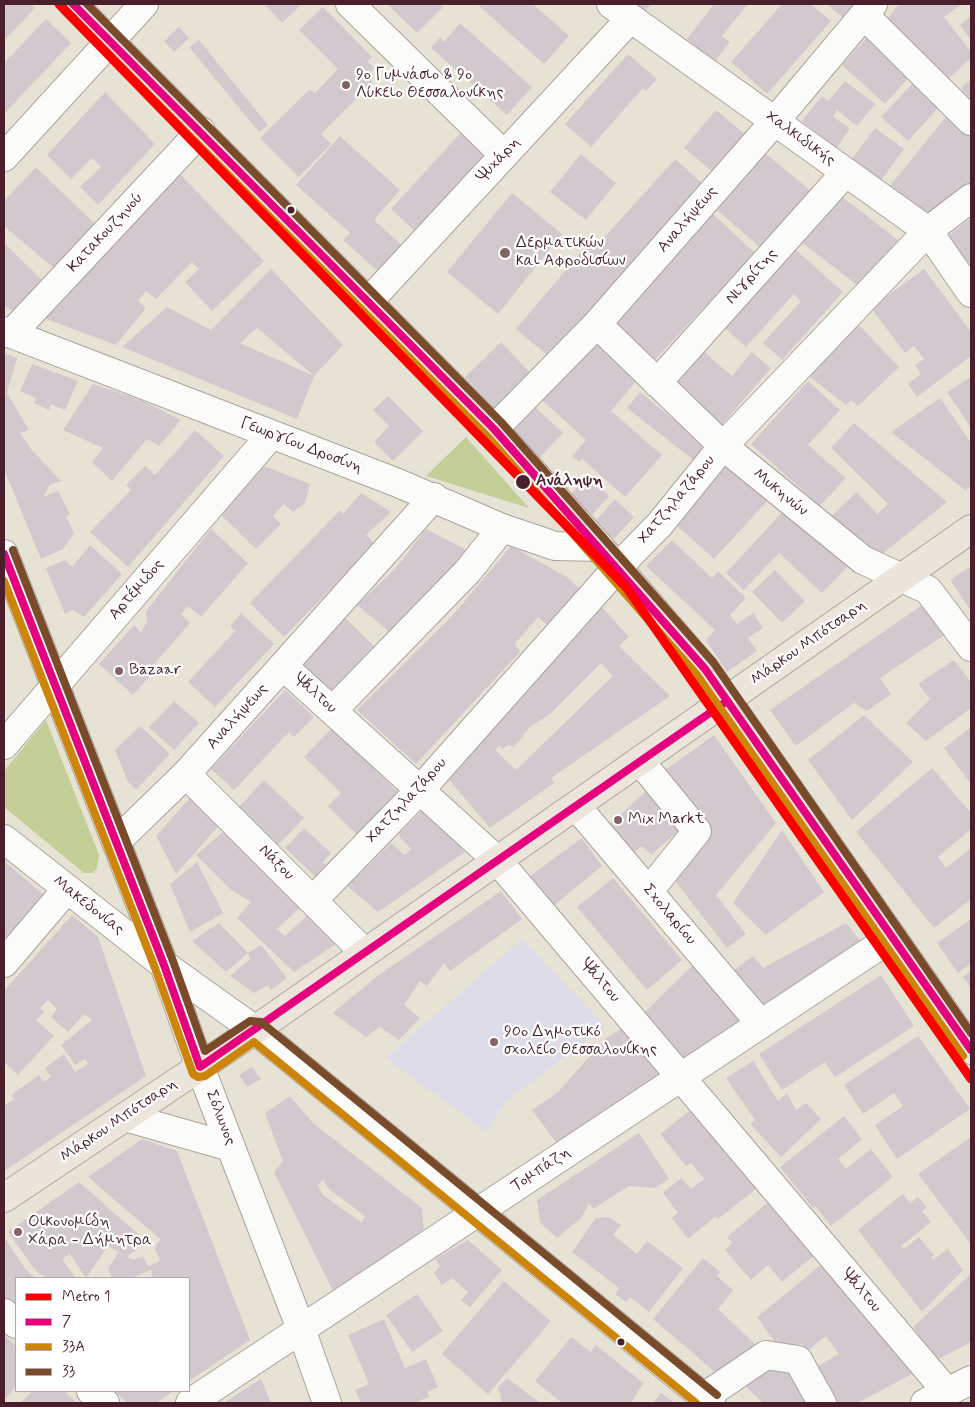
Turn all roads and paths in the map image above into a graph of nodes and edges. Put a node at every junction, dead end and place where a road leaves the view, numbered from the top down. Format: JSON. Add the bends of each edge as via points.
{"nodes":[{"id":1,"x":73,"y":4,"type":"edge"},
{"id":2,"x":144,"y":4,"type":"edge"},
{"id":3,"x":350,"y":4,"type":"edge"},
{"id":4,"x":868,"y":9,"type":"edge"},
{"id":5,"x":620,"y":11,"type":"edge"},
{"id":6,"x":110,"y":39,"type":"junction"},
{"id":7,"x":775,"y":121,"type":"junction"},
{"id":8,"x":971,"y":121,"type":"edge"},
{"id":9,"x":201,"y":131,"type":"junction"},
{"id":10,"x":504,"y":155,"type":"junction"},
{"id":11,"x":4,"y":157,"type":"edge"},
{"id":12,"x":846,"y":172,"type":"junction"},
{"id":13,"x":971,"y":198,"type":"edge"},
{"id":14,"x":928,"y":231,"type":"junction"},
{"id":15,"x":971,"y":292,"type":"edge"},
{"id":16,"x":369,"y":301,"type":"junction"},
{"id":17,"x":597,"y":324,"type":"junction"},
{"id":18,"x":7,"y":333,"type":"edge"},
{"id":19,"x":657,"y":383,"type":"junction"},
{"id":20,"x":494,"y":429,"type":"junction"},
{"id":21,"x":271,"y":435,"type":"junction"},
{"id":22,"x":723,"y":446,"type":"junction"},
{"id":23,"x":434,"y":497,"type":"junction"},
{"id":24,"x":502,"y":528,"type":"junction"},
{"id":25,"x":971,"y":529,"type":"edge"},
{"id":26,"x":600,"y":547,"type":"junction"},
{"id":27,"x":4,"y":554,"type":"edge"},
{"id":28,"x":618,"y":568,"type":"junction"},
{"id":29,"x":904,"y":577,"type":"junction"},
{"id":30,"x":971,"y":647,"type":"edge"},
{"id":31,"x":284,"y":666,"type":"junction"},
{"id":32,"x":55,"y":686,"type":"junction"},
{"id":33,"x":727,"y":700,"type":"junction"},
{"id":34,"x":333,"y":710,"type":"junction"},
{"id":35,"x":4,"y":745,"type":"edge"},
{"id":36,"x":640,"y":761,"type":"junction"},
{"id":37,"x":186,"y":774,"type":"junction"},
{"id":38,"x":420,"y":790,"type":"junction"},
{"id":39,"x":576,"y":806,"type":"junction"},
{"id":40,"x":4,"y":839,"type":"edge"},
{"id":41,"x":116,"y":842,"type":"junction"},
{"id":42,"x":498,"y":860,"type":"junction"},
{"id":43,"x":66,"y":889,"type":"junction"},
{"id":44,"x":649,"y":891,"type":"junction"},
{"id":45,"x":313,"y":900,"type":"junction"},
{"id":46,"x":892,"y":936,"type":"junction"},
{"id":47,"x":365,"y":953,"type":"junction"},
{"id":48,"x":4,"y":964,"type":"edge"},
{"id":49,"x":164,"y":965,"type":"junction"},
{"id":50,"x":761,"y":1024,"type":"junction"},
{"id":51,"x":256,"y":1030,"type":"junction"},
{"id":52,"x":971,"y":1050,"type":"edge"},
{"id":53,"x":200,"y":1067,"type":"junction"},
{"id":54,"x":681,"y":1077,"type":"junction"},
{"id":55,"x":125,"y":1117,"type":"junction"},
{"id":56,"x":232,"y":1147,"type":"junction"},
{"id":57,"x":4,"y":1198,"type":"edge"},
{"id":58,"x":478,"y":1212,"type":"junction"},
{"id":59,"x":4,"y":1313,"type":"edge"},
{"id":60,"x":15,"y":1323,"type":"edge"},
{"id":61,"x":301,"y":1329,"type":"junction"},
{"id":62,"x":957,"y":1388,"type":"edge"},
{"id":63,"x":93,"y":1392,"type":"edge"},
{"id":64,"x":707,"y":1400,"type":"edge"},
{"id":65,"x":106,"y":1403,"type":"edge"},
{"id":66,"x":190,"y":1403,"type":"edge"},
{"id":67,"x":327,"y":1403,"type":"edge"},
{"id":68,"x":822,"y":1403,"type":"edge"}],
"edges":[{"from":1,"to":6,"type":"main road"},
{"from":2,"to":6,"type":"street"},
{"from":3,"to":10,"type":"street"},
{"from":4,"to":7,"type":"street","name":"Αναλήψεως"},
{"from":4,"to":8,"type":"street"},
{"from":5,"to":7,"type":"street","name":"Χαλκιδικής"},
{"from":5,"to":10,"type":"street","name":"Ψυχάρη"},
{"from":6,"to":9,"type":"main road"},
{"from":6,"to":11,"type":"street"},
{"from":7,"to":12,"type":"street","name":"Χαλκιδικής"},
{"from":7,"to":17,"type":"street","name":"Αναλήψεως"},
{"from":9,"to":16,"type":"main road"},
{"from":9,"to":18,"type":"street","name":"Κατακουζηνού"},
{"from":10,"to":16,"type":"street","name":"Ψυχάρη"},
{"from":12,"to":14,"type":"street","name":"Χαλκιδικής"},
{"from":12,"to":19,"type":"street","name":"Νιγρίτης"},
{"from":13,"to":14,"type":"street","name":"Χατζηλαζάρου"},
{"from":14,"to":15,"type":"street","name":"Χαλκιδικής"},
{"from":14,"to":22,"type":"street","name":"Χατζηλαζάρου"},
{"from":16,"to":20,"type":"main road"},
{"from":17,"to":19,"type":"street","name":"Μυκηνών"},
{"from":17,"to":20,"type":"street","name":"Αναλήψεως"},
{"from":18,"to":21,"type":"street","name":"Γεωργίου Δροσίνη"},
{"from":19,"to":22,"type":"street","name":"Μυκηνών"},
{"from":20,"to":26,"type":"main road"},
{"from":21,"to":23,"type":"street","name":"Γεωργίου Δροσίνη"},
{"from":21,"to":32,"type":"street","name":"Αρτέμιδος"},
{"from":22,"to":28,"type":"street","name":"Χατζηλαζάρου","via":[[660,524]]},
{"from":22,"to":29,"type":"street","name":"Μυκηνών","via":[[863,560]]},
{"from":23,"to":24,"type":"street","name":"Γεωργίου Δροσίνη"},
{"from":23,"to":31,"type":"street","name":"Αναλήψεως"},
{"from":24,"to":26,"type":"street","name":"Γεωργίου Δροσίνη","via":[[555,546]]},
{"from":24,"to":34,"type":"street","via":[[468,571]]},
{"from":25,"to":29,"type":"main road","name":"Μάρκου Μπότσαρη"},
{"from":26,"to":28,"type":"main road"},
{"from":27,"to":32,"type":"street","name":"Σόλωνος"},
{"from":28,"to":33,"type":"main road","via":[[705,669]]},
{"from":28,"to":38,"type":"street","name":"Χατζηλαζάρου"},
{"from":29,"to":30,"type":"street","name":"Μυκηνών","via":[[928,590]]},
{"from":29,"to":33,"type":"main road","name":"Μάρκου Μπότσαρη"},
{"from":31,"to":34,"type":"street","name":"Ψάλτου"},
{"from":31,"to":37,"type":"street","name":"Αναλήψεως"},
{"from":32,"to":35,"type":"street","name":"Αρτέμιδος"},
{"from":32,"to":41,"type":"street","name":"Σόλωνος"},
{"from":33,"to":36,"type":"main road","name":"Μάρκου Μπότσαρη"},
{"from":33,"to":46,"type":"main road"},
{"from":34,"to":38,"type":"street","name":"Ψάλτου"},
{"from":36,"to":39,"type":"main road","name":"Μάρκου Μπότσαρη"},
{"from":36,"to":44,"type":"street","via":[[697,831]]},
{"from":37,"to":41,"type":"street","name":"Αναλήψεως"},
{"from":37,"to":45,"type":"street","name":"Νάξου"},
{"from":38,"to":42,"type":"street","name":"Ψάλτου"},
{"from":38,"to":45,"type":"street","name":"Χατζηλαζάρου"},
{"from":39,"to":42,"type":"main road","name":"Μάρκου Μπότσαρη"},
{"from":39,"to":44,"type":"street","name":"Σχολαρίου"},
{"from":40,"to":43,"type":"street","name":"Μακεδονίας"},
{"from":41,"to":49,"type":"street","name":"Σόλωνος"},
{"from":42,"to":47,"type":"main road","name":"Μάρκου Μπότσαρη"},
{"from":42,"to":54,"type":"street","name":"Ψάλτου"},
{"from":43,"to":48,"type":"street"},
{"from":43,"to":49,"type":"street","name":"Μακεδονίας"},
{"from":44,"to":50,"type":"street","name":"Σχολαρίου"},
{"from":45,"to":47,"type":"street","name":"Νάξου"},
{"from":46,"to":50,"type":"street","name":"Τομπάζη"},
{"from":46,"to":52,"type":"main road"},
{"from":47,"to":51,"type":"main road","name":"Μάρκου Μπότσαρη"},
{"from":49,"to":51,"type":"street","name":"Μακεδονίας"},
{"from":49,"to":53,"type":"street","name":"Σόλωνος"},
{"from":50,"to":54,"type":"street","name":"Τομπάζη"},
{"from":51,"to":53,"type":"main road","name":"Μάρκου Μπότσαρη"},
{"from":51,"to":58,"type":"street","name":"Μακεδονίας"},
{"from":53,"to":55,"type":"main road","name":"Μάρκου Μπότσαρη"},
{"from":53,"to":56,"type":"street","name":"Σόλωνος"},
{"from":54,"to":58,"type":"street","name":"Τομπάζη"},
{"from":54,"to":62,"type":"street","name":"Ψάλτου"},
{"from":55,"to":56,"type":"street"},
{"from":55,"to":57,"type":"main road","name":"Μάρκου Μπότσαρη"},
{"from":56,"to":61,"type":"street","name":"Σόλωνος"},
{"from":58,"to":61,"type":"street","name":"Τομπάζη"},
{"from":58,"to":64,"type":"street","name":"Μακεδονίας"},
{"from":59,"to":60,"type":"street"},
{"from":61,"to":66,"type":"street","name":"Τομπάζη"},
{"from":61,"to":67,"type":"street","name":"Σόλωνος"},
{"from":63,"to":65,"type":"street"},
{"from":64,"to":68,"type":"street","via":[[766,1355],[798,1360]]}]}
